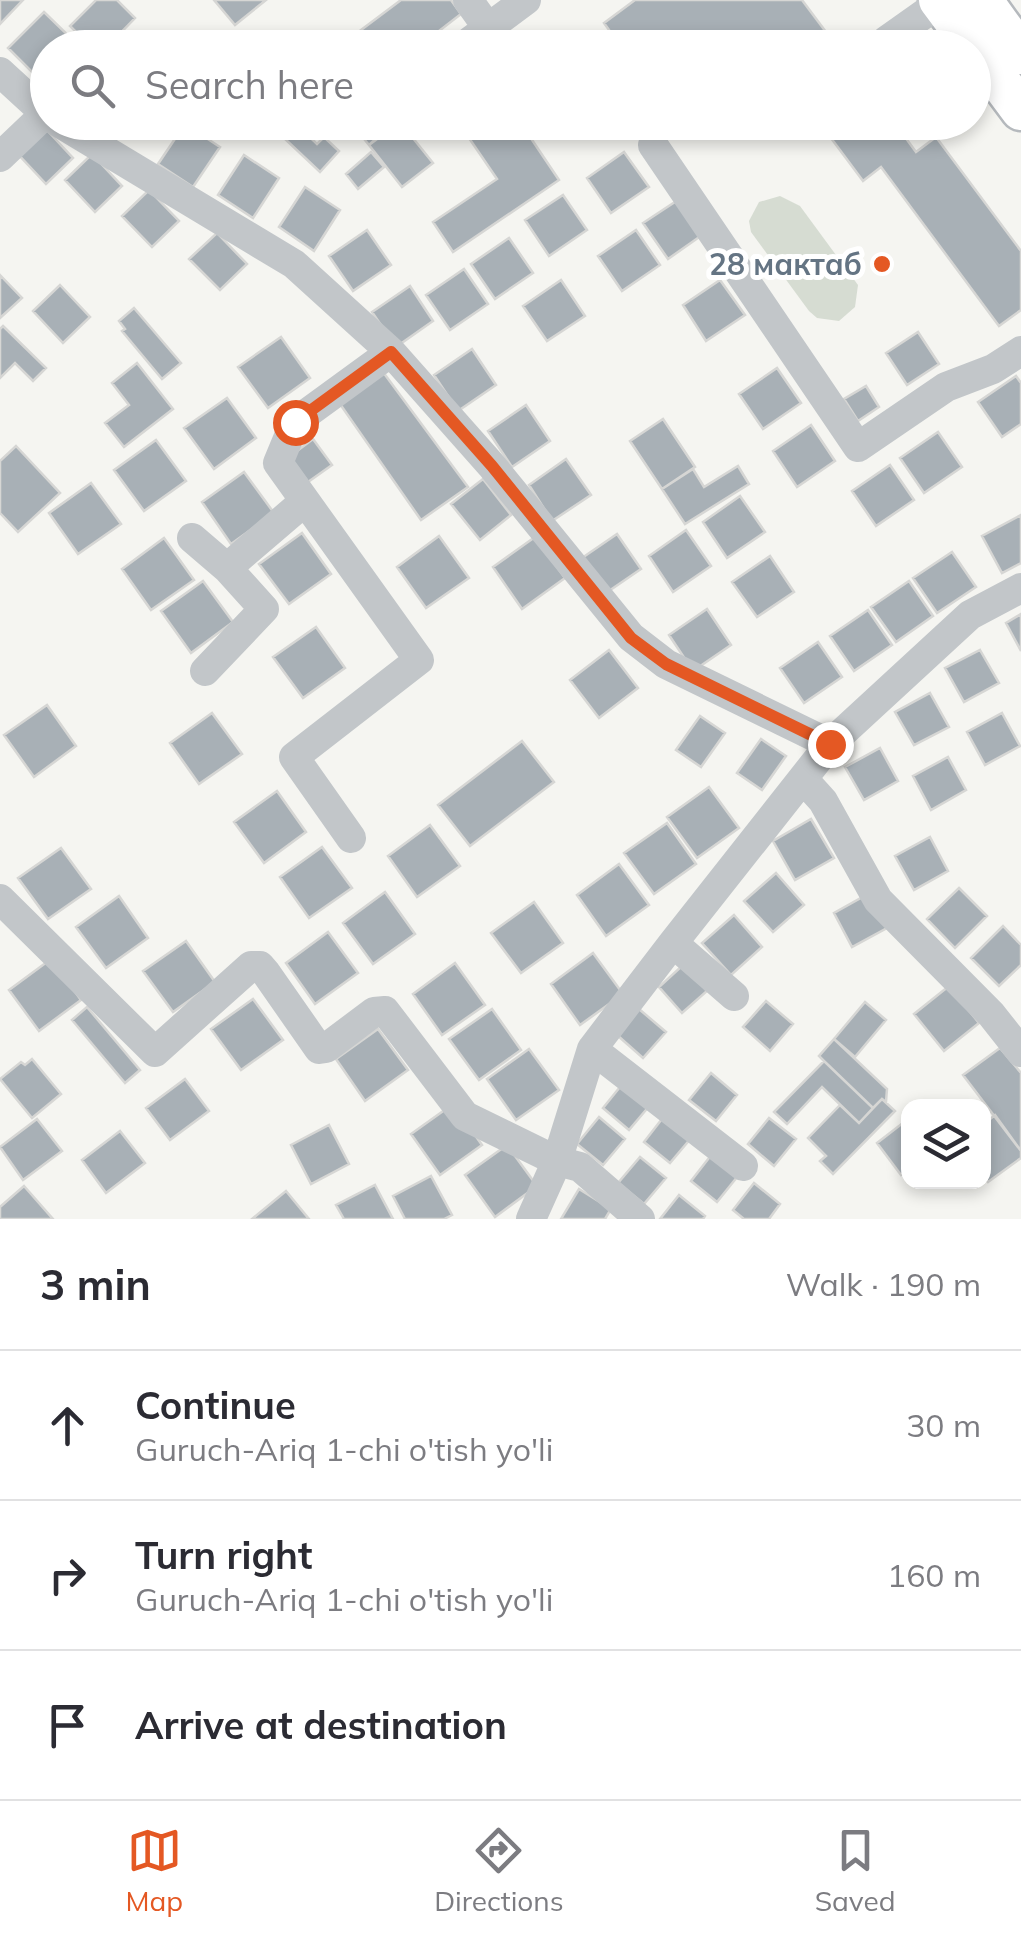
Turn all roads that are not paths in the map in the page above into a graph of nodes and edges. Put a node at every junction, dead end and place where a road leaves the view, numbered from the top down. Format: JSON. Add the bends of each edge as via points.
{"nodes":[{"id":1,"x":468,"y":0,"type":"edge"},
{"id":2,"x":526,"y":0,"type":"edge"},
{"id":3,"x":982,"y":0,"type":"edge"},
{"id":4,"x":940,"y":1,"type":"edge"},
{"id":5,"x":488,"y":28,"type":"junction"},
{"id":6,"x":485,"y":30,"type":"edge"},
{"id":7,"x":902,"y":30,"type":"edge"},
{"id":8,"x":962,"y":30,"type":"edge"},
{"id":9,"x":1021,"y":54,"type":"edge"},
{"id":10,"x":991,"y":70,"type":"edge"},
{"id":11,"x":0,"y":72,"type":"edge"},
{"id":12,"x":30,"y":100,"type":"edge"},
{"id":13,"x":1021,"y":110,"type":"edge"},
{"id":14,"x":30,"y":134,"type":"edge"},
{"id":15,"x":87,"y":140,"type":"edge"},
{"id":16,"x":653,"y":145,"type":"dead end"},
{"id":17,"x":0,"y":157,"type":"edge"},
{"id":18,"x":1021,"y":351,"type":"edge"},
{"id":19,"x":391,"y":352,"type":"junction"},
{"id":20,"x":305,"y":501,"type":"junction"},
{"id":21,"x":192,"y":538,"type":"dead end"},
{"id":22,"x":227,"y":568,"type":"junction"},
{"id":23,"x":1021,"y":588,"type":"edge"},
{"id":24,"x":204,"y":671,"type":"dead end"},
{"id":25,"x":830,"y":744,"type":"junction"},
{"id":26,"x":804,"y":780,"type":"junction"},
{"id":27,"x":350,"y":838,"type":"dead end"},
{"id":28,"x":0,"y":899,"type":"edge"},
{"id":29,"x":673,"y":943,"type":"junction"},
{"id":30,"x":734,"y":996,"type":"dead end"},
{"id":31,"x":592,"y":1049,"type":"junction"},
{"id":32,"x":1021,"y":1052,"type":"edge"},
{"id":33,"x":557,"y":1161,"type":"junction"},
{"id":34,"x":743,"y":1166,"type":"dead end"},
{"id":35,"x":531,"y":1219,"type":"edge"},
{"id":36,"x":640,"y":1219,"type":"edge"}],
"edges":[{"from":1,"to":5,"type":"street"},
{"from":2,"to":5,"type":"street"},
{"from":3,"to":9,"type":"main road"},
{"from":4,"to":7,"type":"street"},
{"from":4,"to":8,"type":"main road"},
{"from":5,"to":6,"type":"street"},
{"from":10,"to":13,"type":"main road"},
{"from":11,"to":12,"type":"street"},
{"from":14,"to":17,"type":"street"},
{"from":15,"to":19,"type":"street","via":[[294,264]]},
{"from":16,"to":18,"type":"street","via":[[858,447],[946,387]]},
{"from":19,"to":20,"type":"street","via":[[295,422],[278,463]]},
{"from":19,"to":25,"type":"street","via":[[631,638],[666,664]]},
{"from":20,"to":22,"type":"street"},
{"from":20,"to":27,"type":"street","via":[[419,660],[294,757]]},
{"from":21,"to":22,"type":"street"},
{"from":22,"to":24,"type":"street","via":[[264,609]]},
{"from":23,"to":25,"type":"street","via":[[970,615]]},
{"from":25,"to":26,"type":"street"},
{"from":26,"to":29,"type":"street"},
{"from":26,"to":32,"type":"street","via":[[823,801],[878,900]]},
{"from":28,"to":33,"type":"street","via":[[155,1052],[252,966],[260,966],[318,1050],[374,1012],[386,1011],[465,1116]]},
{"from":29,"to":30,"type":"street"},
{"from":29,"to":31,"type":"street"},
{"from":31,"to":33,"type":"street"},
{"from":31,"to":34,"type":"street"},
{"from":33,"to":35,"type":"street"},
{"from":33,"to":36,"type":"street","via":[[580,1167]]}]}
